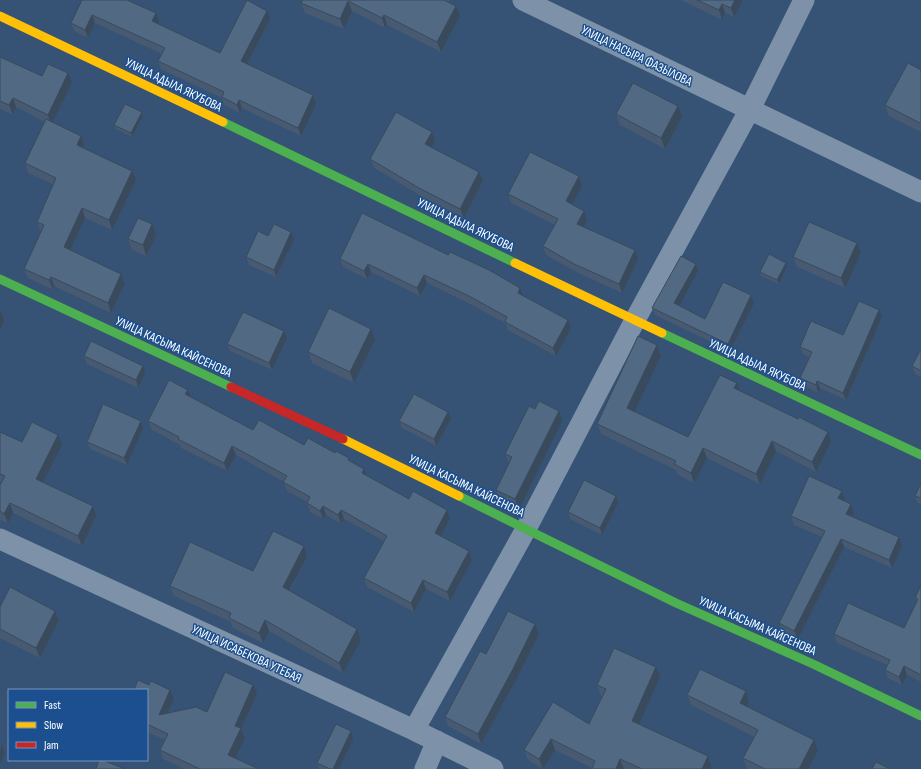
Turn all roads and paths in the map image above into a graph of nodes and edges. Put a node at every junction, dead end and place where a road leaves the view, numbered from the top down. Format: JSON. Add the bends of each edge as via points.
{"nodes":[{"id":1,"x":523,"y":0,"type":"edge"},
{"id":2,"x":804,"y":0,"type":"edge"},
{"id":3,"x":0,"y":16,"type":"edge"},
{"id":4,"x":750,"y":109,"type":"junction"},
{"id":5,"x":921,"y":192,"type":"edge"},
{"id":6,"x":0,"y":279,"type":"edge"},
{"id":7,"x":635,"y":320,"type":"junction"},
{"id":8,"x":921,"y":455,"type":"edge"},
{"id":9,"x":526,"y":529,"type":"junction"},
{"id":10,"x":0,"y":539,"type":"edge"},
{"id":11,"x":921,"y":716,"type":"edge"},
{"id":12,"x":414,"y":730,"type":"junction"},
{"id":13,"x":437,"y":741,"type":"junction"},
{"id":14,"x":425,"y":769,"type":"edge"},
{"id":15,"x":493,"y":769,"type":"edge"}],
"edges":[{"from":1,"to":4,"type":"street","name":"УЛИЦА НАСЫРА ФАЗЫЛОВА"},
{"from":2,"to":4,"type":"street"},
{"from":3,"to":7,"type":"street","name":"УЛИЦА АДЫЛА ЯКУБОВА"},
{"from":4,"to":5,"type":"street","name":"УЛИЦА НАСЫРА ФАЗЫЛОВА"},
{"from":4,"to":7,"type":"street"},
{"from":6,"to":9,"type":"street","name":"УЛИЦА КАСЫМА КАЙСЕНОВА","via":[[373,454]]},
{"from":7,"to":8,"type":"street","name":"УЛИЦА АДЫЛА ЯКУБОВА"},
{"from":7,"to":9,"type":"street"},
{"from":9,"to":11,"type":"street","name":"УЛИЦА КАСЫМА КАЙСЕНОВА"},
{"from":9,"to":12,"type":"street"},
{"from":10,"to":12,"type":"street","name":"УЛИЦА ИСАБЕКОВА УТЕБАЯ"},
{"from":12,"to":13,"type":"street","name":"УЛИЦА ИСАБЕКОВА УТЕБАЯ"},
{"from":13,"to":14,"type":"street"},
{"from":13,"to":15,"type":"street","name":"УЛИЦА ИСАБЕКОВА УТЕБАЯ"}]}
